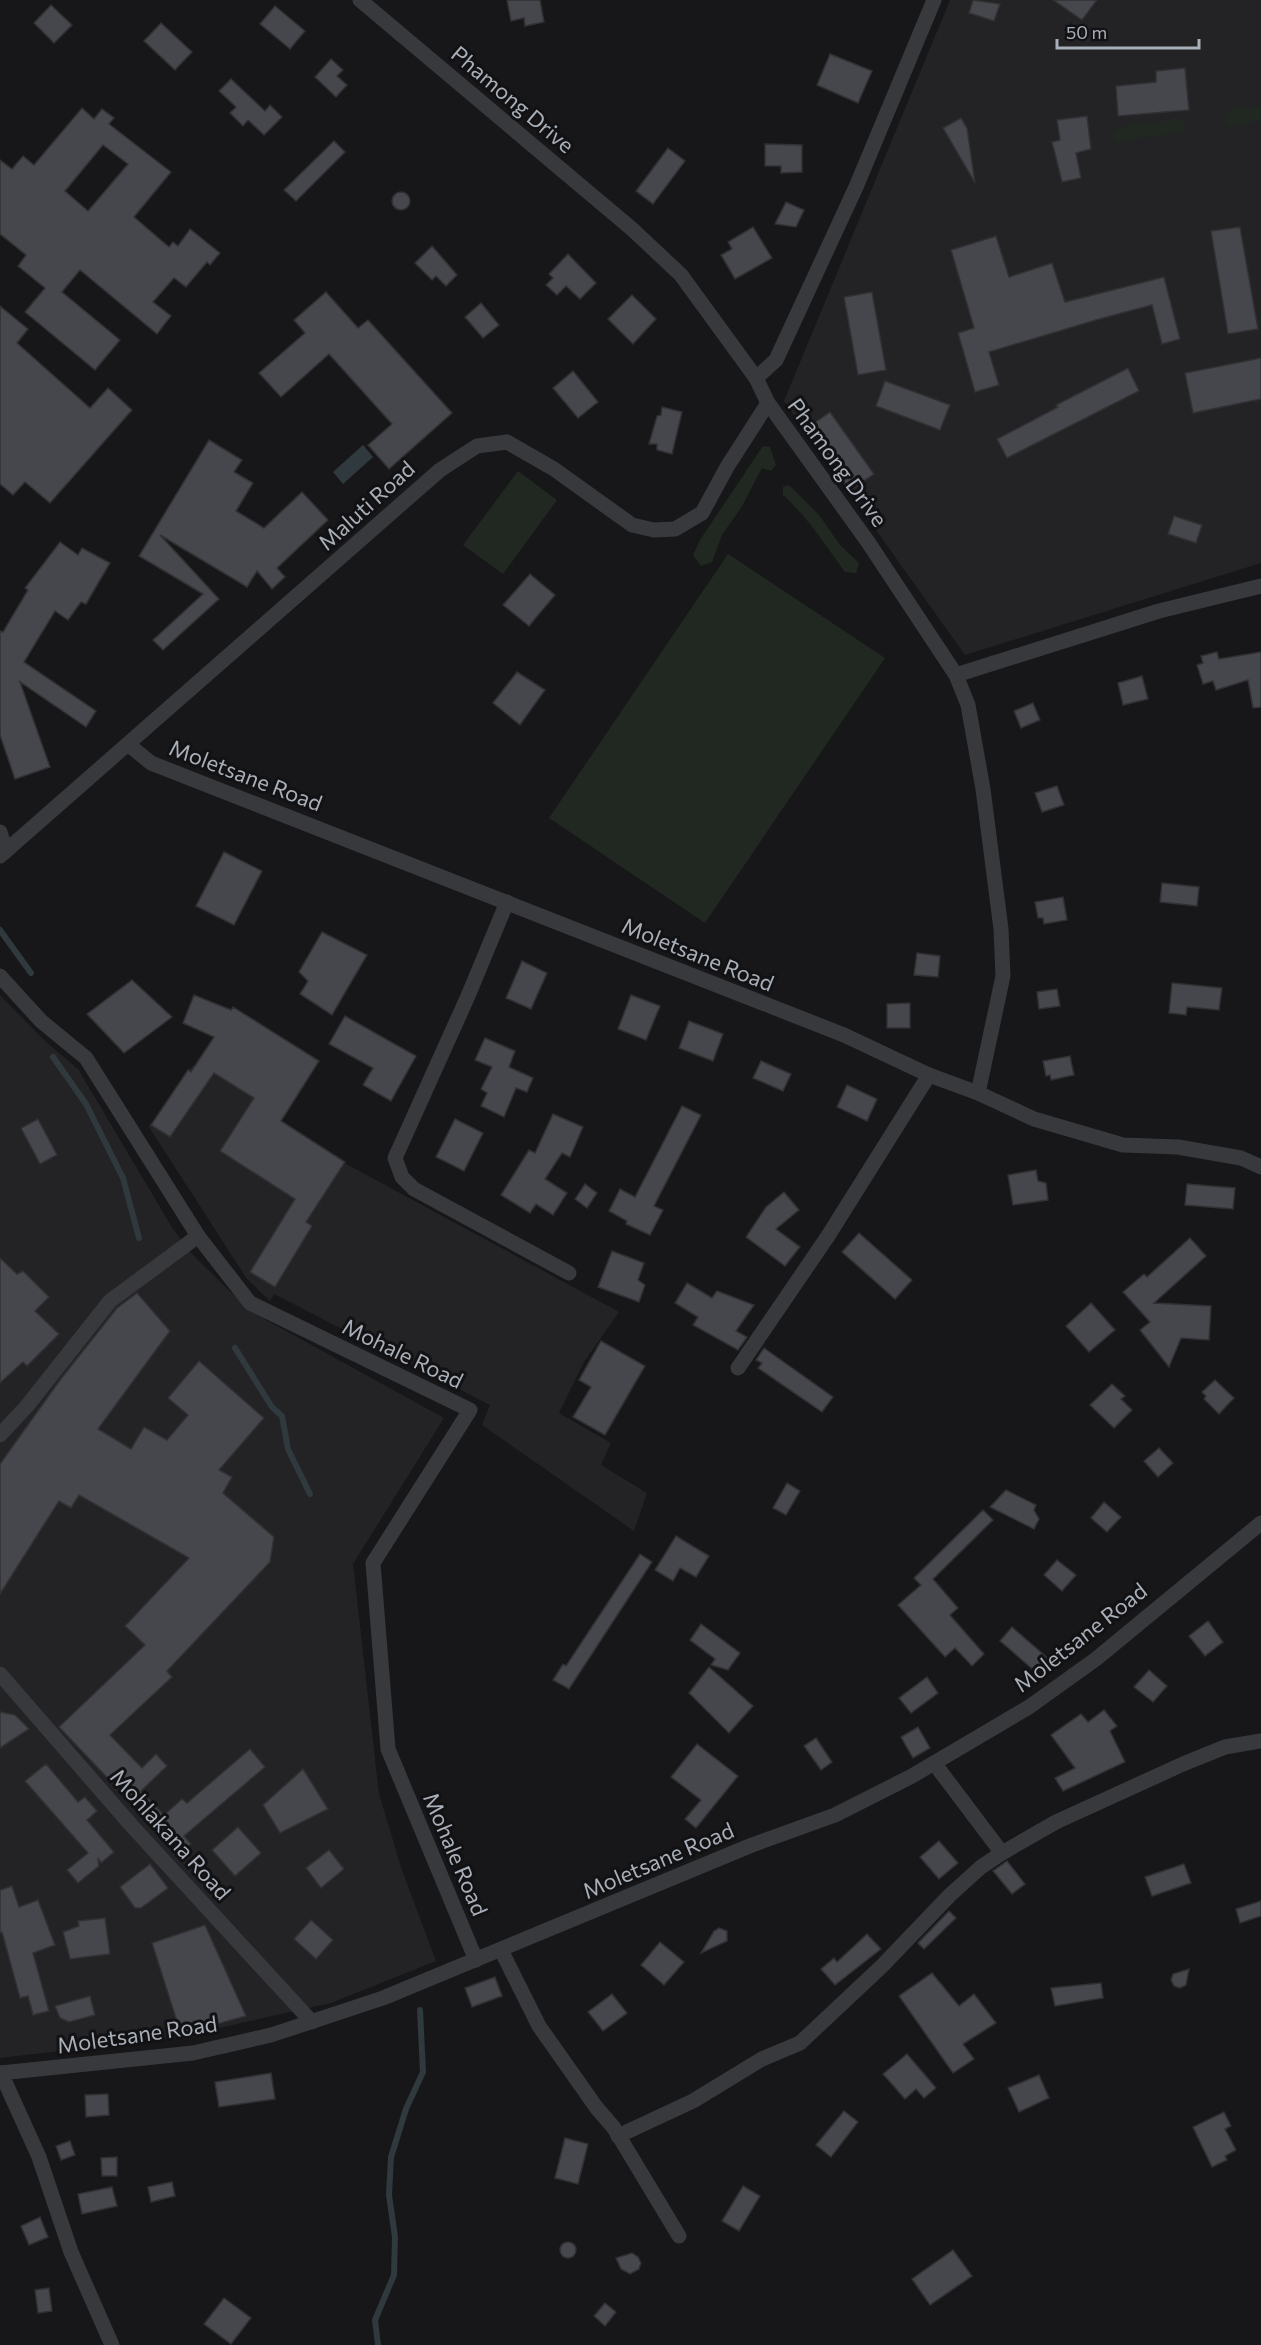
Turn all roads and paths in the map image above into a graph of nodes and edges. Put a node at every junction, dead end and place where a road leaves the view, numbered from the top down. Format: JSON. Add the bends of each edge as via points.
{"nodes":[{"id":1,"x":360,"y":0,"type":"edge"},
{"id":2,"x":934,"y":0,"type":"edge"},
{"id":3,"x":756,"y":378,"type":"junction"},
{"id":4,"x":768,"y":403,"type":"junction"},
{"id":5,"x":1261,"y":586,"type":"edge"},
{"id":6,"x":956,"y":675,"type":"junction"},
{"id":7,"x":129,"y":745,"type":"junction"},
{"id":8,"x":0,"y":832,"type":"edge"},
{"id":9,"x":3,"y":854,"type":"edge"},
{"id":10,"x":507,"y":902,"type":"junction"},
{"id":11,"x":0,"y":976,"type":"edge"},
{"id":12,"x":929,"y":1075,"type":"junction"},
{"id":13,"x":978,"y":1093,"type":"junction"},
{"id":14,"x":1261,"y":1167,"type":"edge"},
{"id":15,"x":198,"y":1236,"type":"junction"},
{"id":16,"x":568,"y":1273,"type":"dead end"},
{"id":17,"x":738,"y":1368,"type":"dead end"},
{"id":18,"x":0,"y":1435,"type":"edge"},
{"id":19,"x":1261,"y":1523,"type":"edge"},
{"id":20,"x":0,"y":1674,"type":"edge"},
{"id":21,"x":1261,"y":1741,"type":"edge"},
{"id":22,"x":934,"y":1763,"type":"junction"},
{"id":23,"x":1002,"y":1852,"type":"junction"},
{"id":24,"x":501,"y":1950,"type":"junction"},
{"id":25,"x":476,"y":1960,"type":"junction"},
{"id":26,"x":312,"y":2022,"type":"junction"},
{"id":27,"x":0,"y":2073,"type":"edge"},
{"id":28,"x":618,"y":2136,"type":"junction"},
{"id":29,"x":679,"y":2236,"type":"dead end"},
{"id":30,"x":112,"y":2345,"type":"edge"}],
"edges":[{"from":1,"to":3,"type":"street","name":"Phamong Drive","via":[[681,275]]},
{"from":2,"to":3,"type":"street","via":[[856,188],[776,360]]},
{"from":3,"to":4,"type":"street","name":"Phamong Drive"},
{"from":4,"to":6,"type":"street","name":"Phamong Drive","via":[[868,542]]},
{"from":4,"to":7,"type":"street","name":"Maluti Road","via":[[702,513],[675,529],[632,525],[554,469],[507,442],[490,443],[465,453],[440,470]]},
{"from":5,"to":6,"type":"street","via":[[1159,611]]},
{"from":6,"to":13,"type":"street","name":"Phamong Drive","via":[[968,705],[1001,929],[1003,976]]},
{"from":7,"to":9,"type":"street","name":"Maluti Road"},
{"from":7,"to":10,"type":"street","name":"Moletsane Road","via":[[151,763]]},
{"from":8,"to":9,"type":"street"},
{"from":10,"to":12,"type":"street","name":"Moletsane Road","via":[[844,1035]]},
{"from":10,"to":16,"type":"street","via":[[395,1158],[402,1177],[414,1190]]},
{"from":11,"to":15,"type":"street","name":"Mohale Road","via":[[41,1020],[86,1058]]},
{"from":12,"to":13,"type":"street","name":"Moletsane Road"},
{"from":12,"to":17,"type":"street","via":[[828,1236]]},
{"from":13,"to":14,"type":"street","name":"Moletsane Road","via":[[1034,1119],[1123,1145],[1178,1147],[1241,1158]]},
{"from":15,"to":18,"type":"street","via":[[110,1301]]},
{"from":15,"to":25,"type":"street","name":"Mohale Road","via":[[250,1303],[470,1410],[373,1563],[388,1749]]},
{"from":19,"to":22,"type":"street","name":"Moletsane Road","via":[[1096,1659],[1029,1707]]},
{"from":20,"to":26,"type":"street","name":"Mohlakana Road","via":[[131,1825]]},
{"from":21,"to":23,"type":"street","via":[[1225,1747],[1183,1764],[1056,1822]]},
{"from":22,"to":23,"type":"street"},
{"from":22,"to":24,"type":"street","name":"Moletsane Road","via":[[835,1815],[752,1845]]},
{"from":23,"to":28,"type":"street","via":[[950,1895],[800,2043],[762,2059],[693,2101]]},
{"from":24,"to":25,"type":"street","name":"Moletsane Road"},
{"from":24,"to":28,"type":"street","via":[[539,2026]]},
{"from":25,"to":26,"type":"street","name":"Moletsane Road"},
{"from":26,"to":27,"type":"street","name":"Moletsane Road","via":[[193,2053]]},
{"from":27,"to":30,"type":"street","via":[[39,2157],[70,2252]]},
{"from":28,"to":29,"type":"street"}]}
